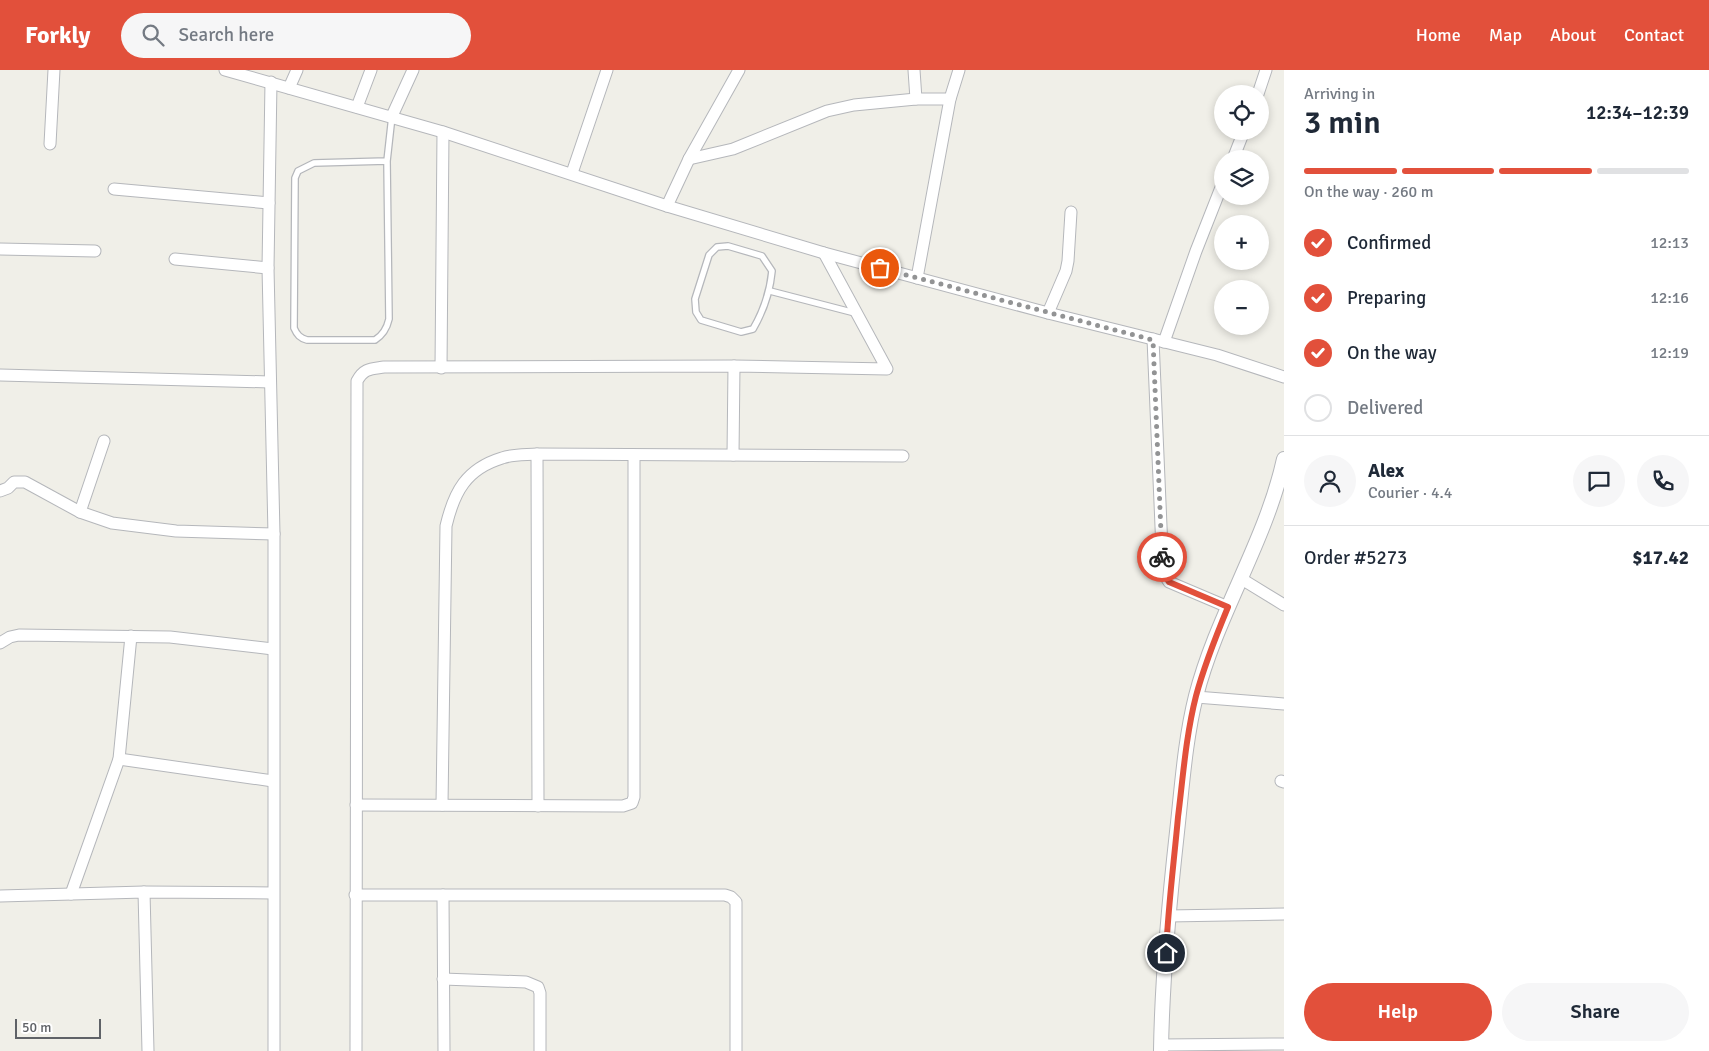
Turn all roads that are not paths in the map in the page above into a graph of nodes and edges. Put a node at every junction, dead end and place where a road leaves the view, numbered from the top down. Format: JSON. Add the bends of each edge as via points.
{"nodes":[{"id":1,"x":54,"y":70,"type":"edge"},
{"id":2,"x":225,"y":70,"type":"edge"},
{"id":3,"x":297,"y":70,"type":"edge"},
{"id":4,"x":371,"y":70,"type":"edge"},
{"id":5,"x":414,"y":70,"type":"edge"},
{"id":6,"x":608,"y":70,"type":"edge"},
{"id":7,"x":739,"y":70,"type":"edge"},
{"id":8,"x":914,"y":70,"type":"edge"},
{"id":9,"x":959,"y":70,"type":"edge"},
{"id":10,"x":1264,"y":71,"type":"edge"},
{"id":11,"x":248,"y":73,"type":"edge"},
{"id":12,"x":271,"y":82,"type":"junction"},
{"id":13,"x":1260,"y":85,"type":"edge"},
{"id":14,"x":289,"y":88,"type":"junction"},
{"id":15,"x":950,"y":99,"type":"junction"},
{"id":16,"x":916,"y":100,"type":"junction"},
{"id":17,"x":357,"y":107,"type":"junction"},
{"id":18,"x":392,"y":116,"type":"junction"},
{"id":19,"x":443,"y":132,"type":"junction"},
{"id":20,"x":50,"y":144,"type":"dead end"},
{"id":21,"x":689,"y":159,"type":"junction"},
{"id":22,"x":387,"y":161,"type":"junction"},
{"id":23,"x":572,"y":173,"type":"junction"},
{"id":24,"x":114,"y":188,"type":"dead end"},
{"id":25,"x":269,"y":203,"type":"junction"},
{"id":26,"x":1214,"y":205,"type":"edge"},
{"id":27,"x":667,"y":206,"type":"junction"},
{"id":28,"x":1070,"y":212,"type":"dead end"},
{"id":29,"x":0,"y":249,"type":"edge"},
{"id":30,"x":95,"y":251,"type":"dead end"},
{"id":31,"x":824,"y":253,"type":"junction"},
{"id":32,"x":175,"y":259,"type":"dead end"},
{"id":33,"x":268,"y":268,"type":"junction"},
{"id":34,"x":917,"y":278,"type":"junction"},
{"id":35,"x":770,"y":291,"type":"junction"},
{"id":36,"x":856,"y":313,"type":"junction"},
{"id":37,"x":1048,"y":313,"type":"junction"},
{"id":38,"x":1158,"y":341,"type":"junction"},
{"id":39,"x":734,"y":366,"type":"junction"},
{"id":40,"x":441,"y":368,"type":"junction"},
{"id":41,"x":0,"y":374,"type":"edge"},
{"id":42,"x":1284,"y":377,"type":"edge"},
{"id":43,"x":270,"y":382,"type":"junction"},
{"id":44,"x":104,"y":441,"type":"dead end"},
{"id":45,"x":537,"y":454,"type":"junction"},
{"id":46,"x":634,"y":455,"type":"junction"},
{"id":47,"x":733,"y":455,"type":"junction"},
{"id":48,"x":903,"y":456,"type":"dead end"},
{"id":49,"x":1284,"y":459,"type":"edge"},
{"id":50,"x":0,"y":491,"type":"edge"},
{"id":51,"x":80,"y":512,"type":"junction"},
{"id":52,"x":274,"y":534,"type":"junction"},
{"id":53,"x":1240,"y":578,"type":"junction"},
{"id":54,"x":1284,"y":605,"type":"edge"},
{"id":55,"x":1228,"y":607,"type":"junction"},
{"id":56,"x":130,"y":636,"type":"junction"},
{"id":57,"x":0,"y":643,"type":"edge"},
{"id":58,"x":274,"y":649,"type":"junction"},
{"id":59,"x":1196,"y":697,"type":"junction"},
{"id":60,"x":1284,"y":704,"type":"edge"},
{"id":61,"x":119,"y":759,"type":"junction"},
{"id":62,"x":273,"y":781,"type":"junction"},
{"id":63,"x":356,"y":805,"type":"junction"},
{"id":64,"x":442,"y":805,"type":"junction"},
{"id":65,"x":538,"y":806,"type":"junction"},
{"id":66,"x":144,"y":892,"type":"junction"},
{"id":67,"x":273,"y":893,"type":"junction"},
{"id":68,"x":71,"y":894,"type":"junction"},
{"id":69,"x":355,"y":895,"type":"junction"},
{"id":70,"x":443,"y":895,"type":"junction"},
{"id":71,"x":0,"y":896,"type":"edge"},
{"id":72,"x":1284,"y":914,"type":"edge"},
{"id":73,"x":1168,"y":916,"type":"junction"},
{"id":74,"x":443,"y":979,"type":"junction"},
{"id":75,"x":1284,"y":1044,"type":"edge"},
{"id":76,"x":1161,"y":1048,"type":"edge"},
{"id":77,"x":148,"y":1051,"type":"edge"},
{"id":78,"x":274,"y":1051,"type":"edge"},
{"id":79,"x":356,"y":1051,"type":"edge"},
{"id":80,"x":444,"y":1051,"type":"edge"},
{"id":81,"x":540,"y":1051,"type":"edge"},
{"id":82,"x":736,"y":1051,"type":"edge"}],
"edges":[{"from":1,"to":20,"type":"street"},
{"from":2,"to":11,"type":"street"},
{"from":3,"to":14,"type":"street"},
{"from":4,"to":17,"type":"street"},
{"from":5,"to":18,"type":"street"},
{"from":6,"to":23,"type":"street"},
{"from":7,"to":21,"type":"street"},
{"from":8,"to":16,"type":"street"},
{"from":9,"to":15,"type":"street"},
{"from":10,"to":13,"type":"street"},
{"from":11,"to":12,"type":"street"},
{"from":12,"to":14,"type":"street"},
{"from":12,"to":25,"type":"street"},
{"from":14,"to":17,"type":"street"},
{"from":15,"to":16,"type":"street"},
{"from":15,"to":34,"type":"street"},
{"from":16,"to":21,"type":"street","via":[[854,105],[827,112],[733,149]]},
{"from":17,"to":18,"type":"street"},
{"from":18,"to":19,"type":"street"},
{"from":18,"to":22,"type":"lane"},
{"from":19,"to":23,"type":"street"},
{"from":19,"to":40,"type":"street"},
{"from":21,"to":27,"type":"street"},
{"from":22,"to":22,"type":"lane","via":[[314,163],[298,171],[295,178],[294,328],[302,338],[375,340],[382,336],[387,326],[390,319]]},
{"from":23,"to":27,"type":"street"},
{"from":24,"to":25,"type":"street"},
{"from":25,"to":33,"type":"street"},
{"from":26,"to":38,"type":"street"},
{"from":27,"to":31,"type":"street"},
{"from":28,"to":37,"type":"street","via":[[1066,272]]},
{"from":29,"to":30,"type":"street"},
{"from":31,"to":34,"type":"street"},
{"from":31,"to":36,"type":"street"},
{"from":32,"to":33,"type":"street"},
{"from":33,"to":43,"type":"street"},
{"from":34,"to":37,"type":"street"},
{"from":35,"to":35,"type":"lane","via":[[772,271],[762,256],[728,246],[717,247],[709,255],[695,299],[696,312],[702,320],[741,332],[753,329]]},
{"from":35,"to":36,"type":"lane"},
{"from":36,"to":39,"type":"street","via":[[887,369]]},
{"from":37,"to":38,"type":"street"},
{"from":38,"to":42,"type":"street","via":[[1217,355]]},
{"from":38,"to":55,"type":"street","via":[[1163,573],[1169,582]]},
{"from":39,"to":40,"type":"street"},
{"from":39,"to":47,"type":"street"},
{"from":40,"to":63,"type":"street","via":[[368,369],[357,381]]},
{"from":41,"to":43,"type":"street"},
{"from":43,"to":52,"type":"street"},
{"from":44,"to":51,"type":"street"},
{"from":45,"to":46,"type":"street"},
{"from":45,"to":64,"type":"street","via":[[504,457],[485,464],[457,491],[450,509],[446,526]]},
{"from":45,"to":65,"type":"street"},
{"from":46,"to":47,"type":"street"},
{"from":46,"to":65,"type":"street","via":[[634,797],[632,803],[623,806]]},
{"from":47,"to":48,"type":"street"},
{"from":49,"to":53,"type":"street","via":[[1270,508]]},
{"from":50,"to":51,"type":"street","via":[[14,482],[25,482]]},
{"from":51,"to":52,"type":"street","via":[[112,524],[176,531]]},
{"from":52,"to":58,"type":"street"},
{"from":53,"to":54,"type":"street"},
{"from":53,"to":55,"type":"street"},
{"from":55,"to":59,"type":"street"},
{"from":56,"to":57,"type":"street","via":[[19,635]]},
{"from":56,"to":58,"type":"street","via":[[170,637]]},
{"from":56,"to":61,"type":"street"},
{"from":58,"to":62,"type":"street"},
{"from":59,"to":60,"type":"street"},
{"from":59,"to":73,"type":"street","via":[[1186,753]]},
{"from":61,"to":62,"type":"street"},
{"from":61,"to":68,"type":"street"},
{"from":62,"to":67,"type":"street"},
{"from":63,"to":64,"type":"street"},
{"from":63,"to":69,"type":"street"},
{"from":64,"to":65,"type":"street"},
{"from":66,"to":67,"type":"street"},
{"from":66,"to":68,"type":"street"},
{"from":66,"to":77,"type":"street"},
{"from":67,"to":78,"type":"street"},
{"from":68,"to":71,"type":"street"},
{"from":69,"to":70,"type":"street"},
{"from":69,"to":79,"type":"street"},
{"from":70,"to":74,"type":"street"},
{"from":70,"to":82,"type":"street","via":[[676,894],[731,897],[736,902]]},
{"from":72,"to":73,"type":"street"},
{"from":73,"to":76,"type":"street"},
{"from":74,"to":80,"type":"street"},
{"from":74,"to":81,"type":"street","via":[[526,982],[538,987]]},
{"from":75,"to":76,"type":"street"}]}
